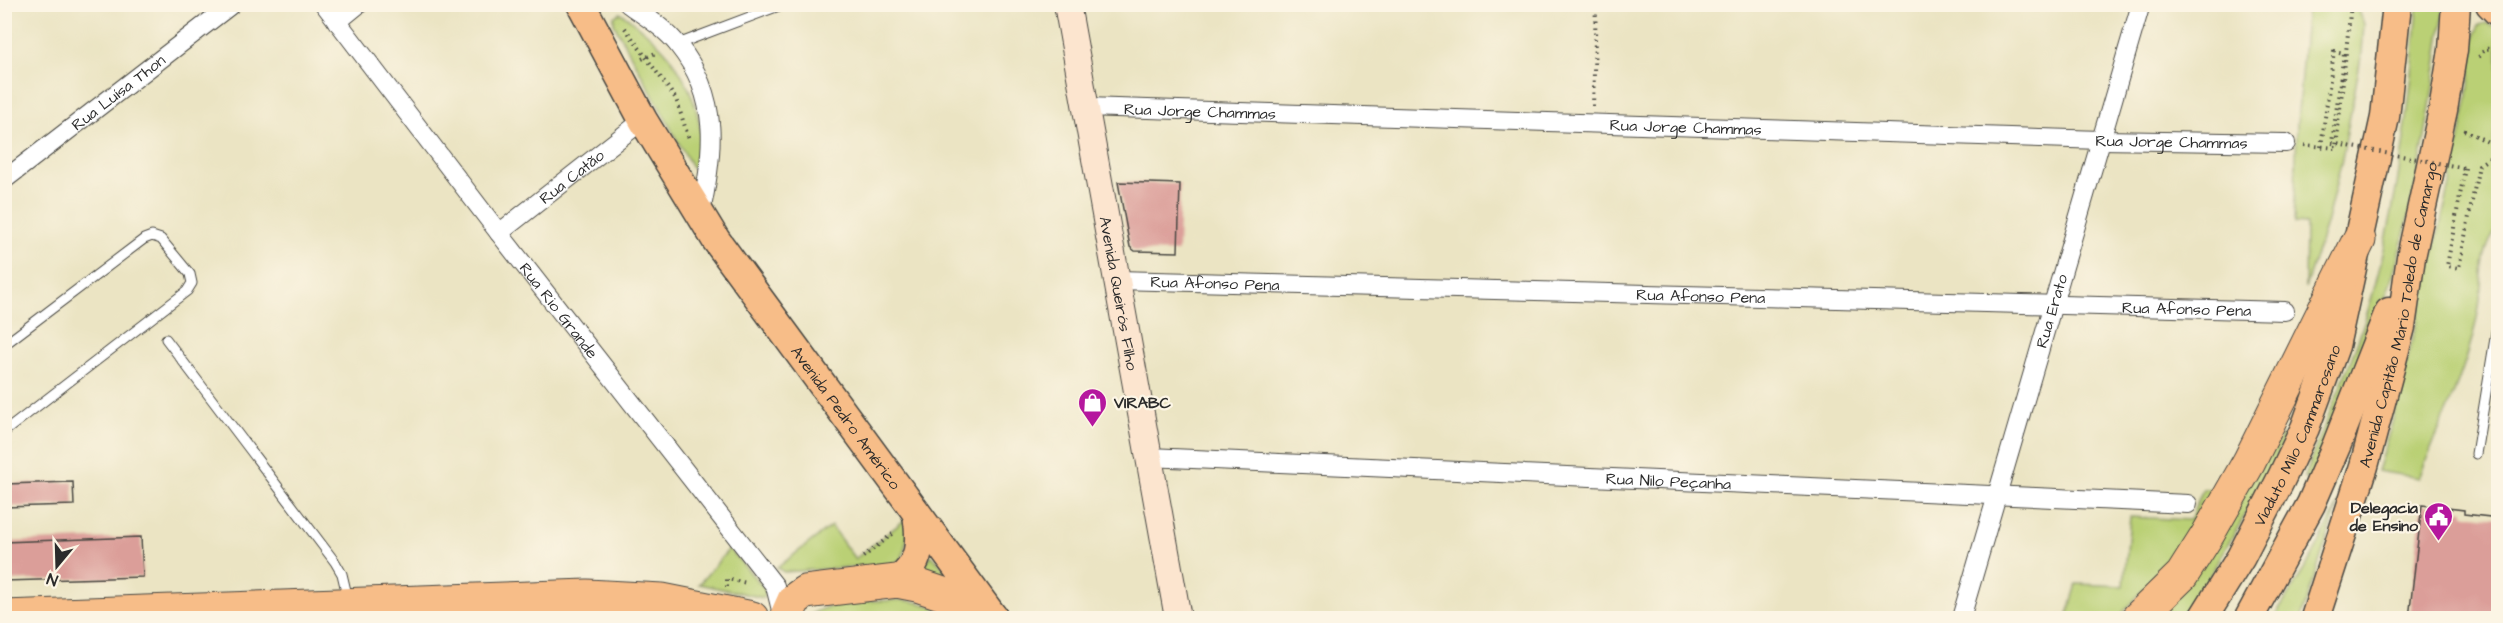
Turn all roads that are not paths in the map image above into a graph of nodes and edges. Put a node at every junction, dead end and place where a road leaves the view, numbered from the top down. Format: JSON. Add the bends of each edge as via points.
{"nodes":[{"id":1,"x":232,"y":4,"type":"edge"},
{"id":2,"x":324,"y":4,"type":"edge"},
{"id":3,"x":359,"y":4,"type":"edge"},
{"id":4,"x":581,"y":4,"type":"edge"},
{"id":5,"x":628,"y":4,"type":"edge"},
{"id":6,"x":784,"y":4,"type":"edge"},
{"id":7,"x":1067,"y":4,"type":"edge"},
{"id":8,"x":2141,"y":4,"type":"edge"},
{"id":9,"x":2397,"y":4,"type":"edge"},
{"id":10,"x":2456,"y":4,"type":"edge"},
{"id":11,"x":2490,"y":4,"type":"edge"},
{"id":12,"x":2499,"y":12,"type":"edge"},
{"id":13,"x":337,"y":22,"type":"junction"},
{"id":14,"x":678,"y":44,"type":"junction"},
{"id":15,"x":1086,"y":107,"type":"junction"},
{"id":16,"x":643,"y":120,"type":"junction"},
{"id":17,"x":2101,"y":140,"type":"junction"},
{"id":18,"x":2286,"y":143,"type":"road end"},
{"id":19,"x":4,"y":180,"type":"edge"},
{"id":20,"x":700,"y":216,"type":"junction"},
{"id":21,"x":499,"y":233,"type":"junction"},
{"id":22,"x":2359,"y":240,"type":"junction"},
{"id":23,"x":2411,"y":257,"type":"junction"},
{"id":24,"x":1117,"y":280,"type":"junction"},
{"id":25,"x":2053,"y":305,"type":"junction"},
{"id":26,"x":2284,"y":311,"type":"dead end"},
{"id":27,"x":2499,"y":320,"type":"edge"},
{"id":28,"x":166,"y":339,"type":"dead end"},
{"id":29,"x":4,"y":345,"type":"edge"},
{"id":30,"x":4,"y":432,"type":"edge"},
{"id":31,"x":2476,"y":454,"type":"dead end"},
{"id":32,"x":1149,"y":457,"type":"junction"},
{"id":33,"x":1996,"y":496,"type":"junction"},
{"id":34,"x":2188,"y":504,"type":"dead end"},
{"id":35,"x":917,"y":514,"type":"junction"},
{"id":36,"x":897,"y":581,"type":"junction"},
{"id":37,"x":349,"y":605,"type":"junction"},
{"id":38,"x":4,"y":617,"type":"edge"},
{"id":39,"x":752,"y":618,"type":"edge"},
{"id":40,"x":785,"y":618,"type":"edge"},
{"id":41,"x":993,"y":618,"type":"edge"},
{"id":42,"x":1178,"y":618,"type":"edge"},
{"id":43,"x":1961,"y":618,"type":"edge"},
{"id":44,"x":2138,"y":618,"type":"edge"},
{"id":45,"x":2203,"y":618,"type":"edge"},
{"id":46,"x":2249,"y":618,"type":"edge"},
{"id":47,"x":2315,"y":618,"type":"edge"}],
"edges":[{"from":1,"to":19,"type":"street","name":"Rua Luísa Thon"},
{"from":2,"to":13,"type":"street","name":"Rua Rio Grande"},
{"from":3,"to":13,"type":"street"},
{"from":4,"to":16,"type":"main road","name":"Avenida Pedro Américo"},
{"from":5,"to":14,"type":"street"},
{"from":6,"to":14,"type":"lane"},
{"from":7,"to":15,"type":"main road","name":"Avenida Queirós Filho"},
{"from":8,"to":17,"type":"street","name":"Rua Erato"},
{"from":9,"to":22,"type":"main road","via":[[2385,117]]},
{"from":10,"to":23,"type":"main road","name":"Avenida Capitão Mário Toledo de Camargo","via":[[2443,110]]},
{"from":11,"to":12,"type":"main road"},
{"from":13,"to":21,"type":"street","name":"Rua Rio Grande"},
{"from":14,"to":20,"type":"street","via":[[695,70],[712,131],[708,181]]},
{"from":15,"to":17,"type":"street","name":"Rua Jorge Chammas"},
{"from":15,"to":24,"type":"main road","name":"Avenida Queirós Filho"},
{"from":16,"to":20,"type":"main road","name":"Avenida Pedro Américo"},
{"from":16,"to":21,"type":"street","name":"Rua Catão"},
{"from":17,"to":18,"type":"street","name":"Rua Jorge Chammas"},
{"from":17,"to":25,"type":"street","name":"Rua Erato"},
{"from":20,"to":35,"type":"main road","name":"Avenida Pedro Américo"},
{"from":21,"to":40,"type":"street","name":"Rua Rio Grande","via":[[775,586]]},
{"from":22,"to":44,"type":"highway","via":[[2249,462],[2208,534],[2182,575]]},
{"from":22,"to":45,"type":"main road","name":"Viaduto Milo Cammarosano","via":[[2335,346],[2305,428],[2241,557]]},
{"from":23,"to":46,"type":"main road","via":[[2329,464]]},
{"from":23,"to":47,"type":"main road","name":"Avenida Capitão Mário Toledo de Camargo","via":[[2401,327],[2378,417]]},
{"from":24,"to":25,"type":"street","name":"Rua Afonso Pena"},
{"from":24,"to":32,"type":"main road","name":"Avenida Queirós Filho"},
{"from":25,"to":26,"type":"street","name":"Rua Afonso Pena"},
{"from":25,"to":33,"type":"street","name":"Rua Erato"},
{"from":27,"to":31,"type":"lane"},
{"from":28,"to":37,"type":"lane","via":[[335,562]]},
{"from":29,"to":30,"type":"lane","via":[[144,239],[161,239],[190,274],[192,283],[188,291]]},
{"from":32,"to":33,"type":"street","name":"Rua Nilo Peçanha"},
{"from":32,"to":42,"type":"main road","name":"Avenida Queirós Filho"},
{"from":33,"to":34,"type":"street","name":"Rua Nilo Peçanha"},
{"from":33,"to":43,"type":"street","name":"Rua Erato"},
{"from":35,"to":36,"type":"main road","via":[[917,558]]},
{"from":35,"to":41,"type":"main road","name":"Avenida Pedro Américo"},
{"from":36,"to":40,"type":"highway","via":[[805,592],[795,600]]},
{"from":36,"to":41,"type":"highway","via":[[958,599]]},
{"from":37,"to":38,"type":"highway"},
{"from":37,"to":39,"type":"highway","via":[[598,597],[663,600]]}]}
